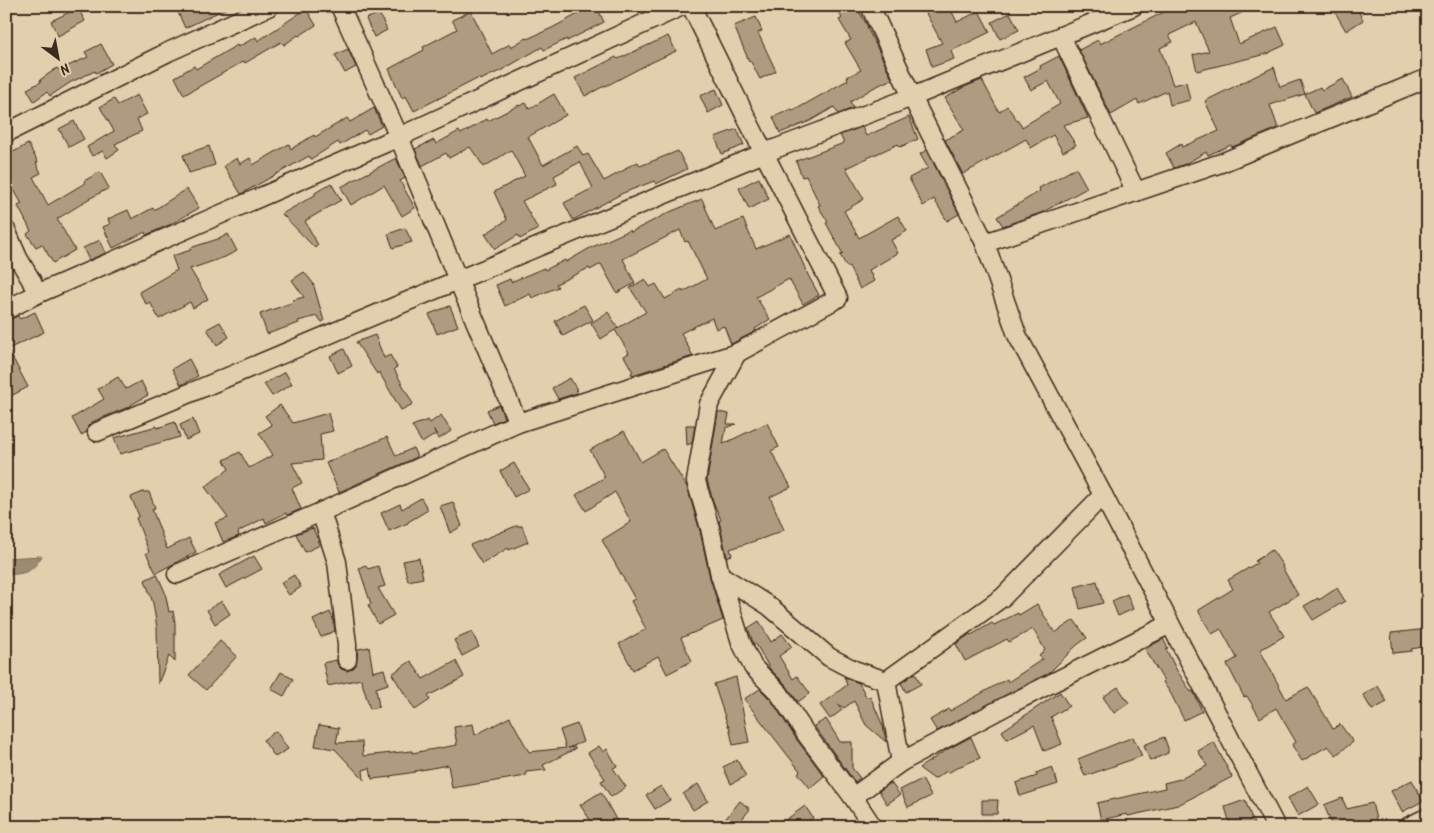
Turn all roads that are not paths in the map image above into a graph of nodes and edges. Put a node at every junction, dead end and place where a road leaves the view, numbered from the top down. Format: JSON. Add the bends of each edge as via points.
{"nodes":[{"id":1,"x":270,"y":6,"type":"edge"},
{"id":2,"x":340,"y":6,"type":"edge"},
{"id":3,"x":682,"y":6,"type":"edge"},
{"id":4,"x":690,"y":6,"type":"edge"},
{"id":5,"x":870,"y":6,"type":"edge"},
{"id":6,"x":1134,"y":6,"type":"edge"},
{"id":7,"x":1061,"y":36,"type":"junction"},
{"id":8,"x":1428,"y":78,"type":"edge"},
{"id":9,"x":912,"y":98,"type":"junction"},
{"id":10,"x":6,"y":133,"type":"edge"},
{"id":11,"x":399,"y":137,"type":"junction"},
{"id":12,"x":764,"y":153,"type":"junction"},
{"id":13,"x":1136,"y":192,"type":"junction"},
{"id":14,"x":6,"y":230,"type":"edge"},
{"id":15,"x":985,"y":243,"type":"junction"},
{"id":16,"x":458,"y":280,"type":"junction"},
{"id":17,"x":37,"y":294,"type":"junction"},
{"id":18,"x":6,"y":310,"type":"edge"},
{"id":19,"x":737,"y":353,"type":"junction"},
{"id":20,"x":518,"y":423,"type":"junction"},
{"id":21,"x":97,"y":432,"type":"dead end"},
{"id":22,"x":1103,"y":495,"type":"junction"},
{"id":23,"x":321,"y":512,"type":"junction"},
{"id":24,"x":178,"y":574,"type":"dead end"},
{"id":25,"x":720,"y":575,"type":"junction"},
{"id":26,"x":1170,"y":624,"type":"junction"},
{"id":27,"x":347,"y":660,"type":"dead end"},
{"id":28,"x":886,"y":681,"type":"junction"},
{"id":29,"x":901,"y":762,"type":"junction"},
{"id":30,"x":853,"y":797,"type":"junction"},
{"id":31,"x":1428,"y":817,"type":"edge"},
{"id":32,"x":874,"y":827,"type":"edge"},
{"id":33,"x":1276,"y":827,"type":"edge"},
{"id":34,"x":1408,"y":827,"type":"edge"}],
"edges":[{"from":1,"to":10,"type":"street","via":[[168,52]]},
{"from":2,"to":11,"type":"street"},
{"from":3,"to":11,"type":"street"},
{"from":4,"to":12,"type":"street"},
{"from":5,"to":9,"type":"street"},
{"from":6,"to":7,"type":"street"},
{"from":7,"to":9,"type":"street"},
{"from":7,"to":13,"type":"street"},
{"from":8,"to":13,"type":"street","via":[[1220,163]]},
{"from":9,"to":12,"type":"street"},
{"from":9,"to":15,"type":"street"},
{"from":11,"to":16,"type":"street"},
{"from":11,"to":17,"type":"street"},
{"from":12,"to":16,"type":"street"},
{"from":12,"to":19,"type":"street","via":[[838,298]]},
{"from":13,"to":15,"type":"street"},
{"from":14,"to":17,"type":"street"},
{"from":15,"to":22,"type":"street","via":[[1017,335]]},
{"from":16,"to":20,"type":"street"},
{"from":16,"to":21,"type":"street"},
{"from":17,"to":18,"type":"street"},
{"from":19,"to":20,"type":"street"},
{"from":19,"to":25,"type":"street","via":[[708,404],[696,481]]},
{"from":20,"to":23,"type":"street"},
{"from":22,"to":26,"type":"street"},
{"from":22,"to":28,"type":"street","via":[[1002,597]]},
{"from":23,"to":24,"type":"street"},
{"from":23,"to":27,"type":"street","via":[[337,562]]},
{"from":25,"to":28,"type":"street","via":[[768,606],[829,657]]},
{"from":25,"to":30,"type":"street","via":[[740,642],[753,667],[779,693]]},
{"from":26,"to":29,"type":"street","via":[[1008,704]]},
{"from":26,"to":33,"type":"street"},
{"from":28,"to":29,"type":"street"},
{"from":29,"to":30,"type":"street"},
{"from":30,"to":32,"type":"street"},
{"from":31,"to":34,"type":"street"}]}
